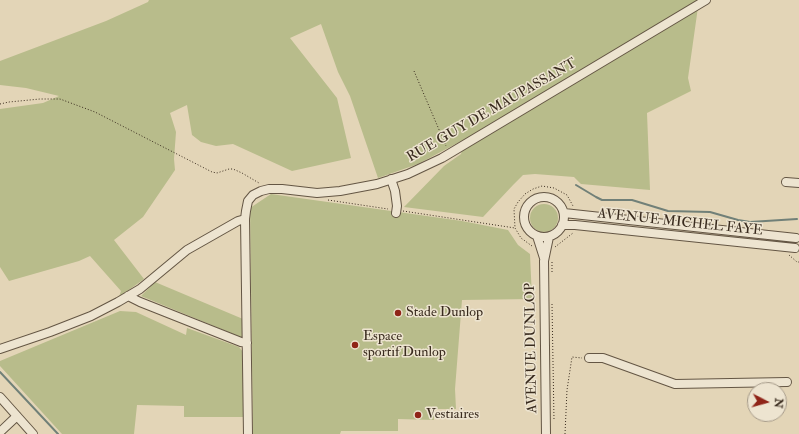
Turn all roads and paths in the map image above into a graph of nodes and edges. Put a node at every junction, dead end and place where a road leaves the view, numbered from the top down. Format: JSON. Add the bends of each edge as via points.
{"nodes":[{"id":1,"x":706,"y":0,"type":"edge"},
{"id":2,"x":414,"y":71,"type":"dead end"},
{"id":3,"x":0,"y":104,"type":"edge"},
{"id":4,"x":449,"y":154,"type":"junction"},
{"id":5,"x":391,"y":179,"type":"junction"},
{"id":6,"x":786,"y":182,"type":"dead end"},
{"id":7,"x":799,"y":183,"type":"edge"},
{"id":8,"x":269,"y":189,"type":"junction"},
{"id":9,"x":396,"y":213,"type":"dead end"},
{"id":10,"x":564,"y":213,"type":"junction"},
{"id":11,"x":576,"y":215,"type":"junction"},
{"id":12,"x":245,"y":219,"type":"junction"},
{"id":13,"x":562,"y":225,"type":"junction"},
{"id":14,"x":515,"y":228,"type":"dead end"},
{"id":15,"x":537,"y":236,"type":"junction"},
{"id":16,"x":549,"y":237,"type":"junction"},
{"id":17,"x":798,"y":237,"type":"edge"},
{"id":18,"x":797,"y":250,"type":"edge"},
{"id":19,"x":552,"y":256,"type":"dead end"},
{"id":20,"x":544,"y":261,"type":"junction"},
{"id":21,"x":552,"y":276,"type":"dead end"},
{"id":22,"x":128,"y":296,"type":"junction"},
{"id":23,"x":552,"y":298,"type":"dead end"},
{"id":24,"x":247,"y":343,"type":"junction"},
{"id":25,"x":0,"y":349,"type":"edge"},
{"id":26,"x":589,"y":358,"type":"joint"},
{"id":27,"x":747,"y":383,"type":"edge"},
{"id":28,"x":0,"y":397,"type":"edge"},
{"id":29,"x":17,"y":416,"type":"junction"},
{"id":30,"x":554,"y":419,"type":"dead end"},
{"id":31,"x":0,"y":432,"type":"edge"},
{"id":32,"x":33,"y":434,"type":"edge"},
{"id":33,"x":248,"y":434,"type":"edge"},
{"id":34,"x":546,"y":434,"type":"edge"},
{"id":35,"x":565,"y":434,"type":"edge"}],
"edges":[{"from":1,"to":4,"type":"street","name":"RUE GUY DE MAUPASSANT"},
{"from":2,"to":4,"type":"path"},
{"from":3,"to":8,"type":"path","via":[[40,99],[60,100],[95,112],[212,172],[233,169]]},
{"from":4,"to":5,"type":"street","name":"RUE GUY DE MAUPASSANT","via":[[408,174]]},
{"from":5,"to":8,"type":"street","name":"RUE GUY DE MAUPASSANT","via":[[378,184],[317,192]]},
{"from":5,"to":9,"type":"street","via":[[395,191]]},
{"from":6,"to":7,"type":"street"},
{"from":8,"to":12,"type":"street","name":"RUE GUY DE MAUPASSANT","via":[[253,195],[248,202]]},
{"from":10,"to":11,"type":"street","name":"AVENUE MICHEL FAYE"},
{"from":10,"to":13,"type":"street"},
{"from":10,"to":15,"type":"street","via":[[557,202],[550,198],[537,198],[531,202],[526,207],[524,221],[531,233]]},
{"from":11,"to":14,"type":"path","via":[[567,195],[554,188],[542,186],[525,194],[518,202],[514,209]]},
{"from":11,"to":17,"type":"street","name":"AVENUE MICHEL FAYE"},
{"from":12,"to":22,"type":"street","via":[[238,220],[187,250]]},
{"from":12,"to":24,"type":"street"},
{"from":13,"to":16,"type":"street"},
{"from":13,"to":18,"type":"street","name":"AVENUE MICHEL FAYE"},
{"from":15,"to":16,"type":"street"},
{"from":15,"to":20,"type":"street","name":"AVENUE DUNLOP"},
{"from":16,"to":20,"type":"street","name":"AVENUE DUNLOP"},
{"from":17,"to":18,"type":"street","via":[[794,245]]},
{"from":19,"to":21,"type":"path"},
{"from":20,"to":34,"type":"street","name":"AVENUE DUNLOP"},
{"from":22,"to":24,"type":"street"},
{"from":22,"to":25,"type":"street","via":[[91,316]]},
{"from":23,"to":30,"type":"path"},
{"from":24,"to":33,"type":"street"},
{"from":26,"to":27,"type":"street","via":[[604,358],[675,384]]},
{"from":26,"to":35,"type":"path","via":[[572,357]]},
{"from":28,"to":29,"type":"street"},
{"from":29,"to":31,"type":"street"},
{"from":29,"to":32,"type":"street"}]}
